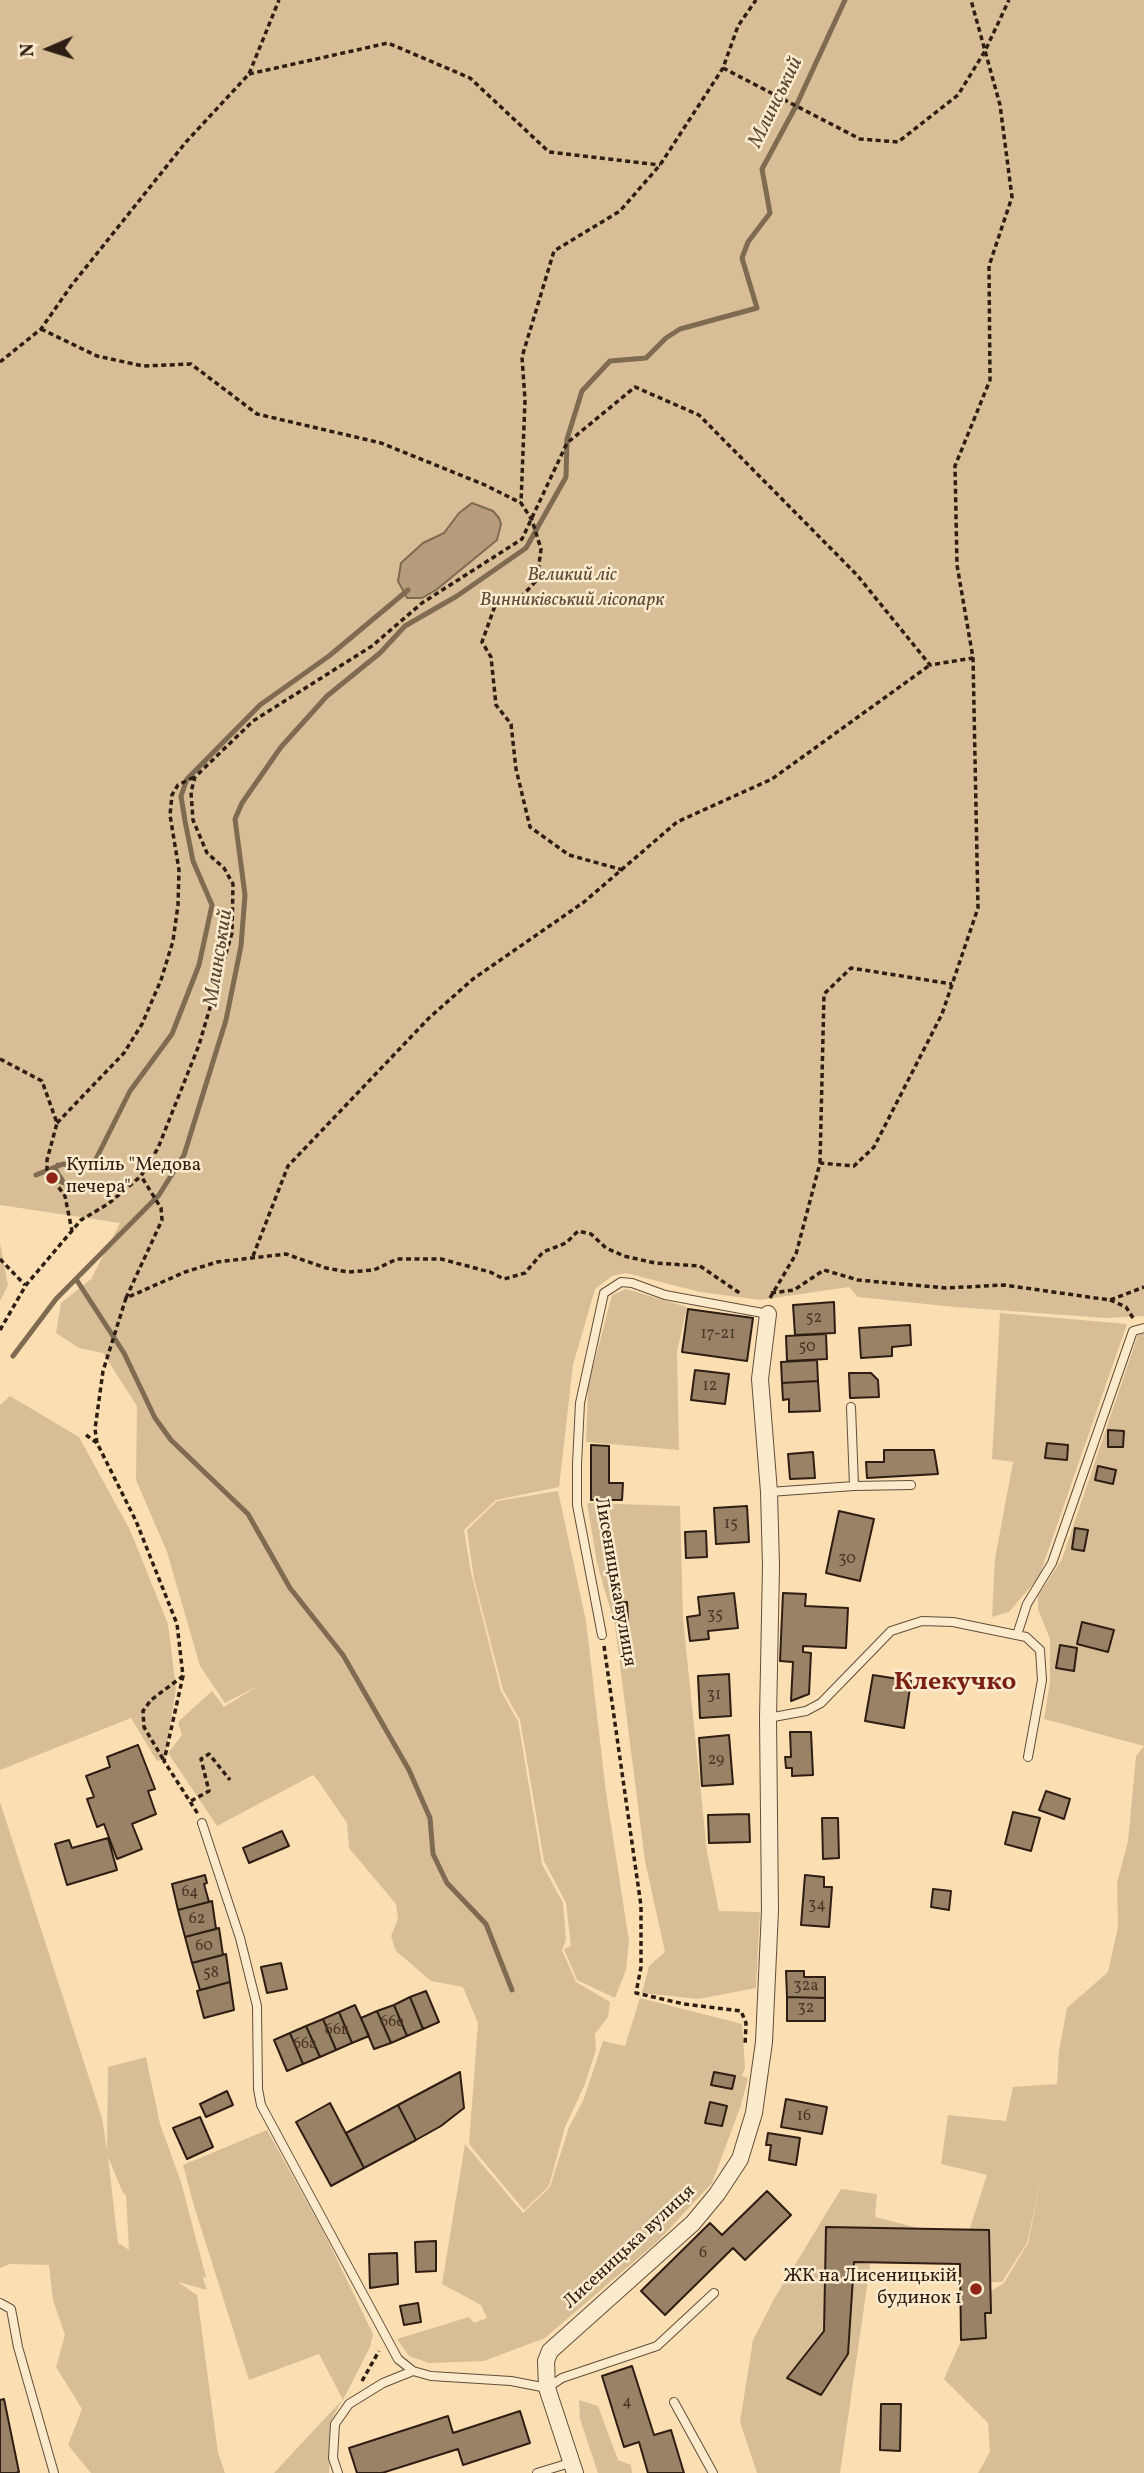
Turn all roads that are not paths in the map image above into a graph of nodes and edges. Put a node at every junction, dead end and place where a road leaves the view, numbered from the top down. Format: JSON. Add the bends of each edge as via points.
{"nodes":[{"id":1,"x":768,"y":1314,"type":"joint"},
{"id":2,"x":1144,"y":1328,"type":"edge"},
{"id":3,"x":851,"y":1407,"type":"dead end"},
{"id":4,"x":911,"y":1485,"type":"dead end"},
{"id":5,"x":854,"y":1486,"type":"junction"},
{"id":6,"x":769,"y":1492,"type":"junction"},
{"id":7,"x":602,"y":1635,"type":"road end"},
{"id":8,"x":1017,"y":1635,"type":"junction"},
{"id":9,"x":768,"y":1718,"type":"junction"},
{"id":10,"x":1028,"y":1757,"type":"dead end"},
{"id":11,"x":202,"y":1823,"type":"road end"},
{"id":12,"x":714,"y":2293,"type":"dead end"},
{"id":13,"x":0,"y":2303,"type":"edge"},
{"id":14,"x":413,"y":2371,"type":"junction"},
{"id":15,"x":547,"y":2388,"type":"junction"},
{"id":16,"x":674,"y":2402,"type":"dead end"},
{"id":17,"x":574,"y":2468,"type":"edge"},
{"id":18,"x":54,"y":2473,"type":"edge"},
{"id":19,"x":338,"y":2473,"type":"edge"},
{"id":20,"x":537,"y":2473,"type":"edge"},
{"id":21,"x":713,"y":2473,"type":"edge"}],
"edges":[{"from":1,"to":6,"type":"street","name":"Лисеницька вулиця","via":[[760,1379]]},
{"from":1,"to":7,"type":"lane","name":"Лисеницька вулиця","via":[[665,1295],[632,1283],[621,1283],[604,1293],[580,1403],[577,1464],[577,1505]]},
{"from":2,"to":8,"type":"lane","via":[[1133,1331],[1052,1563],[1027,1604]]},
{"from":3,"to":5,"type":"lane"},
{"from":4,"to":5,"type":"lane"},
{"from":5,"to":6,"type":"lane"},
{"from":6,"to":9,"type":"street","name":"Лисеницька вулиця"},
{"from":8,"to":9,"type":"lane","via":[[953,1622],[904,1624],[878,1642],[821,1703],[806,1711]]},
{"from":8,"to":10,"type":"lane","via":[[1034,1643],[1043,1659]]},
{"from":9,"to":15,"type":"street","name":"Лисеницька вулиця","via":[[770,1910],[764,2042],[754,2113],[740,2159],[692,2223],[550,2351],[545,2361]]},
{"from":11,"to":14,"type":"lane","via":[[257,2006],[261,2105],[398,2359]]},
{"from":12,"to":15,"type":"lane","via":[[657,2346],[562,2378]]},
{"from":13,"to":18,"type":"lane","via":[[11,2309]]},
{"from":14,"to":15,"type":"lane"},
{"from":14,"to":19,"type":"lane","via":[[349,2404],[335,2424],[333,2458]]},
{"from":15,"to":17,"type":"street","name":"Лисеницька вулиця"},
{"from":16,"to":21,"type":"lane"},
{"from":17,"to":20,"type":"lane","name":"Лисеницька вулиця"}]}
